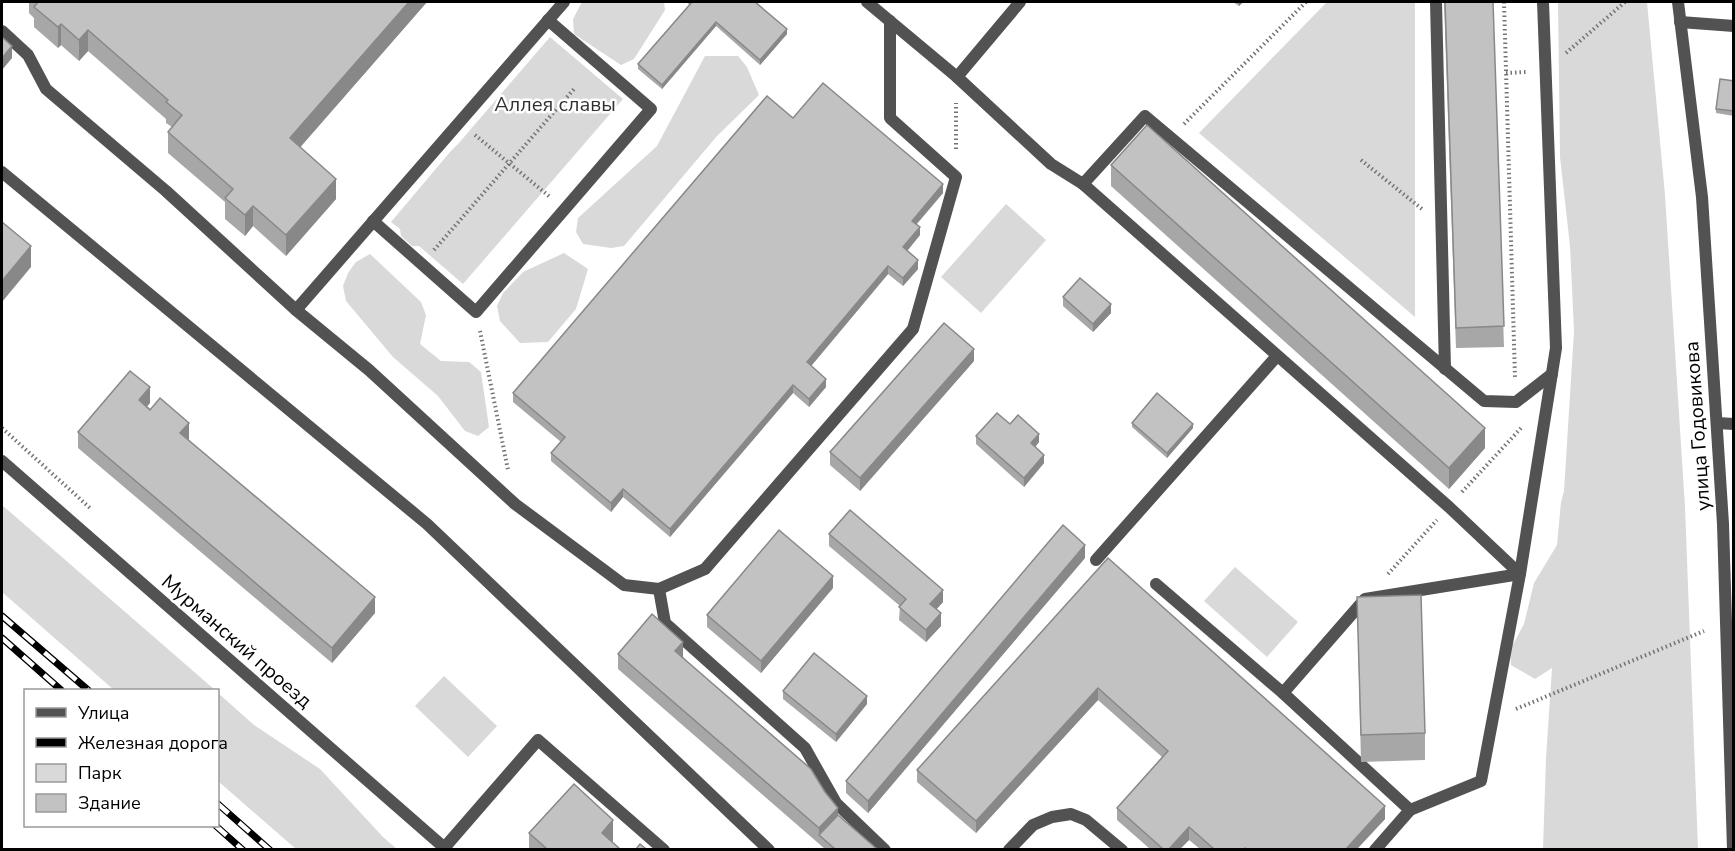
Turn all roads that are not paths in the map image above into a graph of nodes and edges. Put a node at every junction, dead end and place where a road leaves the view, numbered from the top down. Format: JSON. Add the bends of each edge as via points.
{"nodes":[{"id":1,"x":564,"y":2,"type":"edge"},
{"id":2,"x":867,"y":2,"type":"edge"},
{"id":3,"x":1020,"y":2,"type":"edge"},
{"id":4,"x":1436,"y":2,"type":"edge"},
{"id":5,"x":1543,"y":2,"type":"edge"},
{"id":6,"x":1678,"y":2,"type":"edge"},
{"id":7,"x":548,"y":20,"type":"junction"},
{"id":8,"x":890,"y":21,"type":"junction"},
{"id":9,"x":1680,"y":22,"type":"junction"},
{"id":10,"x":1734,"y":26,"type":"edge"},
{"id":11,"x":2,"y":31,"type":"edge"},
{"id":12,"x":957,"y":77,"type":"junction"},
{"id":13,"x":2,"y":172,"type":"edge"},
{"id":14,"x":1083,"y":184,"type":"junction"},
{"id":15,"x":373,"y":222,"type":"junction"},
{"id":16,"x":296,"y":310,"type":"junction"},
{"id":17,"x":1277,"y":356,"type":"junction"},
{"id":18,"x":1446,"y":369,"type":"junction"},
{"id":19,"x":1552,"y":374,"type":"junction"},
{"id":20,"x":1717,"y":423,"type":"junction"},
{"id":21,"x":1734,"y":424,"type":"edge"},
{"id":22,"x":2,"y":461,"type":"edge"},
{"id":23,"x":1728,"y":524,"type":"edge"},
{"id":24,"x":1096,"y":560,"type":"dead end"},
{"id":25,"x":1520,"y":574,"type":"junction"},
{"id":26,"x":1156,"y":584,"type":"dead end"},
{"id":27,"x":659,"y":589,"type":"junction"},
{"id":28,"x":1283,"y":693,"type":"junction"},
{"id":29,"x":1410,"y":810,"type":"junction"},
{"id":30,"x":446,"y":848,"type":"edge"},
{"id":31,"x":664,"y":849,"type":"edge"},
{"id":32,"x":769,"y":849,"type":"edge"},
{"id":33,"x":885,"y":849,"type":"edge"},
{"id":34,"x":1009,"y":849,"type":"edge"},
{"id":35,"x":1122,"y":849,"type":"edge"},
{"id":36,"x":1375,"y":849,"type":"edge"},
{"id":37,"x":1733,"y":849,"type":"edge"}],
"edges":[{"from":1,"to":7,"type":"street"},
{"from":2,"to":8,"type":"street"},
{"from":3,"to":12,"type":"street"},
{"from":4,"to":18,"type":"street"},
{"from":5,"to":19,"type":"street","via":[[1556,348]]},
{"from":6,"to":9,"type":"street","name":"улица Годовикова"},
{"from":7,"to":15,"type":"street"},
{"from":7,"to":15,"type":"street","via":[[651,109],[476,312]]},
{"from":8,"to":12,"type":"street"},
{"from":8,"to":27,"type":"street","via":[[890,118],[956,177],[913,329],[705,569]]},
{"from":9,"to":10,"type":"street"},
{"from":9,"to":20,"type":"street","name":"улица Годовикова","via":[[1702,197]]},
{"from":11,"to":16,"type":"street","via":[[28,54],[46,88]]},
{"from":12,"to":14,"type":"street","via":[[1052,165]]},
{"from":13,"to":32,"type":"street","via":[[427,524]]},
{"from":14,"to":17,"type":"street"},
{"from":14,"to":18,"type":"street","via":[[1145,116]]},
{"from":15,"to":16,"type":"street"},
{"from":16,"to":27,"type":"street","via":[[369,370],[515,504],[624,585]]},
{"from":17,"to":24,"type":"street"},
{"from":17,"to":25,"type":"street"},
{"from":18,"to":19,"type":"street","via":[[1484,401],[1516,402]]},
{"from":19,"to":25,"type":"street"},
{"from":20,"to":21,"type":"street"},
{"from":20,"to":23,"type":"street","name":"улица Годовикова"},
{"from":22,"to":30,"type":"street","name":"Мурманский проезд"},
{"from":23,"to":37,"type":"street","name":"улица Годовикова"},
{"from":25,"to":28,"type":"street","via":[[1365,599]]},
{"from":25,"to":29,"type":"street","via":[[1481,781]]},
{"from":26,"to":28,"type":"street"},
{"from":27,"to":33,"type":"street","via":[[665,623],[805,748],[836,803]]},
{"from":28,"to":29,"type":"street"},
{"from":29,"to":36,"type":"street"},
{"from":30,"to":31,"type":"street","via":[[538,740]]},
{"from":34,"to":35,"type":"street","via":[[1033,825],[1071,814],[1086,820]]}]}
